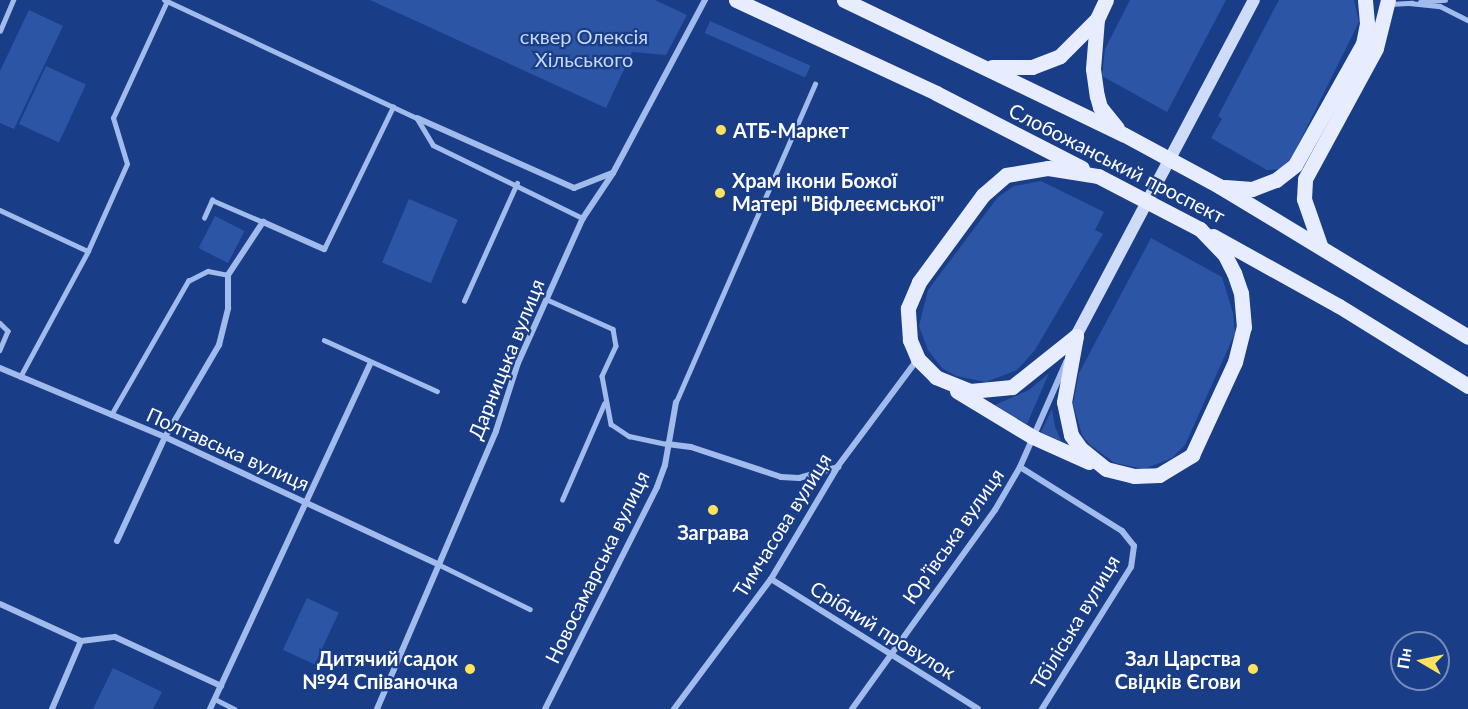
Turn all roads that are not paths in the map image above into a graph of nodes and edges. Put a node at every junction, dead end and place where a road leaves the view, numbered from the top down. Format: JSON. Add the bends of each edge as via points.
{"nodes":[{"id":1,"x":13,"y":0,"type":"edge"},
{"id":2,"x":705,"y":0,"type":"edge"},
{"id":3,"x":736,"y":0,"type":"edge"},
{"id":4,"x":844,"y":0,"type":"edge"},
{"id":5,"x":1106,"y":0,"type":"edge"},
{"id":6,"x":1254,"y":0,"type":"edge"},
{"id":7,"x":1365,"y":0,"type":"edge"},
{"id":8,"x":1444,"y":0,"type":"edge"},
{"id":9,"x":166,"y":1,"type":"edge"},
{"id":10,"x":1388,"y":2,"type":"edge"},
{"id":11,"x":1409,"y":3,"type":"junction"},
{"id":12,"x":1097,"y":19,"type":"junction"},
{"id":13,"x":1468,"y":20,"type":"edge"},
{"id":14,"x":0,"y":31,"type":"edge"},
{"id":15,"x":989,"y":67,"type":"junction"},
{"id":16,"x":815,"y":84,"type":"dead end"},
{"id":17,"x":393,"y":107,"type":"junction"},
{"id":18,"x":417,"y":118,"type":"junction"},
{"id":19,"x":1123,"y":134,"type":"junction"},
{"id":20,"x":613,"y":173,"type":"junction"},
{"id":21,"x":1098,"y":176,"type":"junction"},
{"id":22,"x":517,"y":183,"type":"junction"},
{"id":23,"x":1219,"y":186,"type":"junction"},
{"id":24,"x":0,"y":210,"type":"edge"},
{"id":25,"x":204,"y":218,"type":"dead end"},
{"id":26,"x":583,"y":218,"type":"junction"},
{"id":27,"x":263,"y":222,"type":"junction"},
{"id":28,"x":1200,"y":229,"type":"junction"},
{"id":29,"x":1320,"y":245,"type":"junction"},
{"id":30,"x":324,"y":249,"type":"joint"},
{"id":31,"x":88,"y":251,"type":"junction"},
{"id":32,"x":228,"y":275,"type":"junction"},
{"id":33,"x":546,"y":299,"type":"junction"},
{"id":34,"x":464,"y":301,"type":"dead end"},
{"id":35,"x":0,"y":323,"type":"edge"},
{"id":36,"x":1076,"y":336,"type":"junction"},
{"id":37,"x":1468,"y":337,"type":"edge"},
{"id":38,"x":324,"y":340,"type":"dead end"},
{"id":39,"x":0,"y":350,"type":"edge"},
{"id":40,"x":918,"y":359,"type":"junction"},
{"id":41,"x":370,"y":364,"type":"junction"},
{"id":42,"x":0,"y":368,"type":"edge"},
{"id":43,"x":20,"y":377,"type":"junction"},
{"id":44,"x":950,"y":386,"type":"junction"},
{"id":45,"x":1468,"y":386,"type":"edge"},
{"id":46,"x":437,"y":391,"type":"dead end"},
{"id":47,"x":676,"y":402,"type":"joint"},
{"id":48,"x":604,"y":404,"type":"junction"},
{"id":49,"x":111,"y":415,"type":"junction"},
{"id":50,"x":165,"y":437,"type":"junction"},
{"id":51,"x":1033,"y":437,"type":"junction"},
{"id":52,"x":667,"y":444,"type":"junction"},
{"id":53,"x":838,"y":466,"type":"junction"},
{"id":54,"x":1020,"y":467,"type":"junction"},
{"id":55,"x":1106,"y":469,"type":"junction"},
{"id":56,"x":562,"y":500,"type":"dead end"},
{"id":57,"x":307,"y":503,"type":"junction"},
{"id":58,"x":117,"y":541,"type":"dead end"},
{"id":59,"x":440,"y":565,"type":"junction"},
{"id":60,"x":771,"y":579,"type":"junction"},
{"id":61,"x":0,"y":604,"type":"edge"},
{"id":62,"x":530,"y":609,"type":"dead end"},
{"id":63,"x":81,"y":641,"type":"junction"},
{"id":64,"x":890,"y":654,"type":"junction"},
{"id":65,"x":221,"y":686,"type":"junction"},
{"id":66,"x":215,"y":699,"type":"junction"},
{"id":67,"x":52,"y":709,"type":"edge"},
{"id":68,"x":210,"y":709,"type":"edge"},
{"id":69,"x":235,"y":709,"type":"edge"},
{"id":70,"x":377,"y":709,"type":"edge"},
{"id":71,"x":545,"y":709,"type":"edge"},
{"id":72,"x":674,"y":709,"type":"edge"},
{"id":73,"x":852,"y":709,"type":"edge"},
{"id":74,"x":978,"y":709,"type":"edge"},
{"id":75,"x":1042,"y":709,"type":"edge"}],
"edges":[{"from":1,"to":14,"type":"lane"},
{"from":2,"to":20,"type":"street","name":"Дарницька вулиця"},
{"from":3,"to":21,"type":"main road","name":"Слобожанський проспект","via":[[936,93]]},
{"from":4,"to":15,"type":"main road","name":"Слобожанський проспект"},
{"from":5,"to":12,"type":"main road"},
{"from":6,"to":36,"type":"street"},
{"from":7,"to":23,"type":"main road","via":[[1367,23],[1363,44],[1295,165],[1276,180],[1252,189]]},
{"from":8,"to":11,"type":"lane"},
{"from":9,"to":17,"type":"lane"},
{"from":9,"to":31,"type":"lane","via":[[113,118],[127,164]]},
{"from":10,"to":11,"type":"lane"},
{"from":10,"to":29,"type":"main road","via":[[1376,48],[1305,179],[1304,199]]},
{"from":11,"to":13,"type":"lane","via":[[1440,6]]},
{"from":12,"to":15,"type":"main road","via":[[1071,47],[1046,63]]},
{"from":12,"to":19,"type":"main road","via":[[1093,69],[1097,96],[1108,119]]},
{"from":15,"to":19,"type":"main road","name":"Слобожанський проспект"},
{"from":16,"to":47,"type":"lane"},
{"from":17,"to":18,"type":"lane"},
{"from":17,"to":30,"type":"lane"},
{"from":18,"to":20,"type":"street","via":[[574,188]]},
{"from":18,"to":22,"type":"lane","via":[[433,145]]},
{"from":19,"to":23,"type":"main road","name":"Слобожанський проспект","bridge":true},
{"from":20,"to":26,"type":"street","name":"Дарницька вулиця"},
{"from":21,"to":28,"type":"main road","name":"Слобожанський проспект","bridge":true},
{"from":21,"to":40,"type":"main road","via":[[1032,169],[1006,175],[993,184],[912,294],[908,324]]},
{"from":22,"to":26,"type":"lane"},
{"from":22,"to":34,"type":"lane"},
{"from":23,"to":29,"type":"main road","name":"Слобожанський проспект"},
{"from":24,"to":31,"type":"lane"},
{"from":25,"to":27,"type":"lane","via":[[212,200]]},
{"from":26,"to":33,"type":"street","name":"Дарницька вулиця"},
{"from":27,"to":30,"type":"street"},
{"from":27,"to":32,"type":"street"},
{"from":28,"to":45,"type":"main road","name":"Слобожанський проспект","via":[[1339,306]]},
{"from":28,"to":55,"type":"main road","via":[[1225,255],[1241,293],[1244,327],[1235,362],[1199,444],[1180,465],[1146,477]]},
{"from":29,"to":37,"type":"main road","name":"Слобожанський проспект"},
{"from":31,"to":43,"type":"lane"},
{"from":32,"to":49,"type":"lane","via":[[208,272],[188,281]]},
{"from":32,"to":50,"type":"street","via":[[228,308],[219,345]]},
{"from":33,"to":48,"type":"lane","via":[[613,329],[616,346],[602,376]]},
{"from":33,"to":59,"type":"street","name":"Дарницька вулиця"},
{"from":35,"to":39,"type":"lane","via":[[8,331]]},
{"from":36,"to":44,"type":"main road","via":[[1012,387],[985,392]]},
{"from":36,"to":51,"type":"street","name":"Юрʼївська вулиця"},
{"from":36,"to":55,"type":"main road","via":[[1064,387],[1066,418],[1080,448]]},
{"from":38,"to":41,"type":"lane"},
{"from":40,"to":44,"type":"main road"},
{"from":40,"to":53,"type":"street","name":"Тимчасова вулиця"},
{"from":41,"to":46,"type":"lane"},
{"from":41,"to":57,"type":"street"},
{"from":42,"to":43,"type":"street","name":"Полтавська вулиця"},
{"from":43,"to":49,"type":"street","name":"Полтавська вулиця"},
{"from":44,"to":51,"type":"main road"},
{"from":47,"to":52,"type":"street","name":"Новосамарська вулиця"},
{"from":48,"to":52,"type":"lane","via":[[611,424],[629,436]]},
{"from":48,"to":56,"type":"lane"},
{"from":49,"to":50,"type":"street","name":"Полтавська вулиця"},
{"from":50,"to":57,"type":"street","name":"Полтавська вулиця"},
{"from":50,"to":58,"type":"street"},
{"from":51,"to":54,"type":"street","name":"Юрʼївська вулиця"},
{"from":51,"to":55,"type":"main road"},
{"from":52,"to":53,"type":"street","via":[[691,447],[781,477],[799,478]]},
{"from":52,"to":71,"type":"street","name":"Новосамарська вулиця","via":[[657,487]]},
{"from":53,"to":60,"type":"street","name":"Тимчасова вулиця"},
{"from":54,"to":64,"type":"street","name":"Юрʼївська вулиця","via":[[994,510]]},
{"from":54,"to":75,"type":"street","name":"Тбіліська вулиця","via":[[1122,531],[1134,546],[1131,567]]},
{"from":57,"to":59,"type":"street","name":"Полтавська вулиця"},
{"from":57,"to":65,"type":"street"},
{"from":59,"to":62,"type":"lane"},
{"from":59,"to":70,"type":"street","name":"Дарницька вулиця"},
{"from":60,"to":64,"type":"street","name":"Срібний провулок"},
{"from":60,"to":72,"type":"street","name":"Тимчасова вулиця"},
{"from":61,"to":63,"type":"street"},
{"from":63,"to":65,"type":"street","via":[[115,637]]},
{"from":63,"to":67,"type":"street"},
{"from":64,"to":73,"type":"street","name":"Юрʼївська вулиця"},
{"from":64,"to":74,"type":"street","name":"Срібний провулок"},
{"from":65,"to":66,"type":"street"},
{"from":66,"to":68,"type":"street"},
{"from":66,"to":69,"type":"lane"}]}
